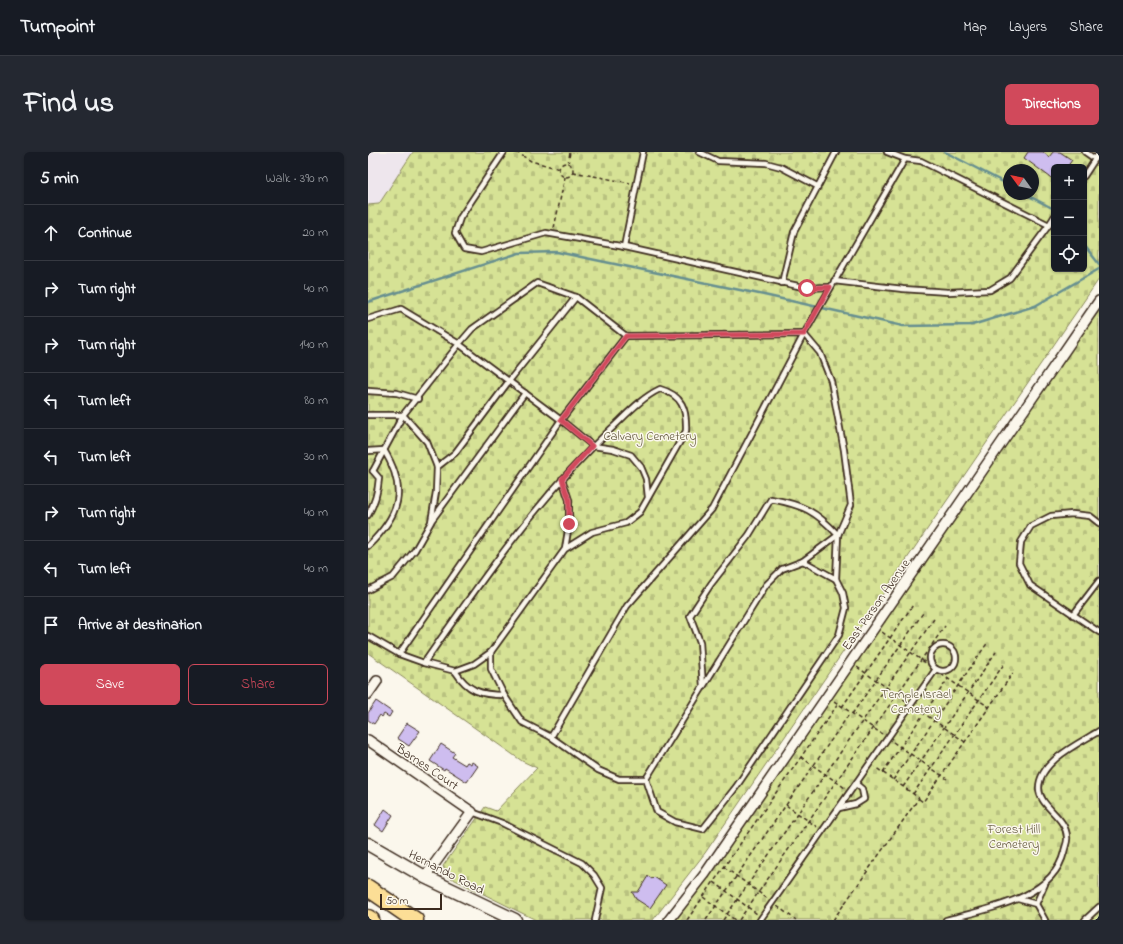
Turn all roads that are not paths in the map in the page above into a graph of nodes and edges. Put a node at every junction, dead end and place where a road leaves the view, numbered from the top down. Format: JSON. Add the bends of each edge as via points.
{"nodes":[{"id":1,"x":504,"y":152,"type":"edge"},
{"id":2,"x":643,"y":152,"type":"edge"},
{"id":3,"x":699,"y":152,"type":"edge"},
{"id":4,"x":836,"y":152,"type":"edge"},
{"id":5,"x":886,"y":152,"type":"edge"},
{"id":6,"x":1085,"y":152,"type":"edge"},
{"id":7,"x":1099,"y":153,"type":"edge"},
{"id":8,"x":905,"y":159,"type":"junction"},
{"id":9,"x":1095,"y":159,"type":"junction"},
{"id":10,"x":1087,"y":171,"type":"edge"},
{"id":11,"x":817,"y":186,"type":"junction"},
{"id":12,"x":1051,"y":222,"type":"edge"},
{"id":13,"x":1049,"y":225,"type":"junction"},
{"id":14,"x":624,"y":247,"type":"junction"},
{"id":15,"x":834,"y":281,"type":"junction"},
{"id":16,"x":782,"y":283,"type":"junction"},
{"id":17,"x":830,"y":287,"type":"junction"},
{"id":18,"x":576,"y":297,"type":"junction"},
{"id":19,"x":1099,"y":301,"type":"edge"},
{"id":20,"x":368,"y":319,"type":"edge"},
{"id":21,"x":804,"y":334,"type":"junction"},
{"id":22,"x":626,"y":336,"type":"junction"},
{"id":23,"x":459,"y":344,"type":"junction"},
{"id":24,"x":509,"y":381,"type":"junction"},
{"id":25,"x":368,"y":391,"type":"edge"},
{"id":26,"x":525,"y":393,"type":"junction"},
{"id":27,"x":418,"y":399,"type":"junction"},
{"id":28,"x":368,"y":415,"type":"edge"},
{"id":29,"x":404,"y":415,"type":"junction"},
{"id":30,"x":561,"y":420,"type":"junction"},
{"id":31,"x":592,"y":446,"type":"junction"},
{"id":32,"x":384,"y":450,"type":"junction"},
{"id":33,"x":368,"y":451,"type":"edge"},
{"id":34,"x":437,"y":467,"type":"junction"},
{"id":35,"x":371,"y":471,"type":"edge"},
{"id":36,"x":562,"y":479,"type":"junction"},
{"id":37,"x":648,"y":497,"type":"junction"},
{"id":38,"x":368,"y":515,"type":"edge"},
{"id":39,"x":431,"y":522,"type":"junction"},
{"id":40,"x":1099,"y":524,"type":"edge"},
{"id":41,"x":838,"y":535,"type":"junction"},
{"id":42,"x":368,"y":546,"type":"edge"},
{"id":43,"x":565,"y":549,"type":"junction"},
{"id":44,"x":803,"y":561,"type":"junction"},
{"id":45,"x":836,"y":578,"type":"junction"},
{"id":46,"x":1099,"y":581,"type":"edge"},
{"id":47,"x":368,"y":590,"type":"edge"},
{"id":48,"x":1073,"y":615,"type":"junction"},
{"id":49,"x":1099,"y":632,"type":"edge"},
{"id":50,"x":368,"y":636,"type":"edge"},
{"id":51,"x":491,"y":652,"type":"junction"},
{"id":52,"x":399,"y":654,"type":"junction"},
{"id":53,"x":424,"y":663,"type":"junction"},
{"id":54,"x":936,"y":669,"type":"junction"},
{"id":55,"x":455,"y":671,"type":"junction"},
{"id":56,"x":377,"y":681,"type":"dead end"},
{"id":57,"x":703,"y":687,"type":"junction"},
{"id":58,"x":368,"y":694,"type":"edge"},
{"id":59,"x":504,"y":695,"type":"junction"},
{"id":60,"x":1099,"y":731,"type":"edge"},
{"id":61,"x":551,"y":737,"type":"junction"},
{"id":62,"x":368,"y":740,"type":"edge"},
{"id":63,"x":646,"y":779,"type":"junction"},
{"id":64,"x":856,"y":784,"type":"junction"},
{"id":65,"x":838,"y":808,"type":"junction"},
{"id":66,"x":472,"y":812,"type":"junction"},
{"id":67,"x":368,"y":844,"type":"edge"},
{"id":68,"x":425,"y":877,"type":"junction"},
{"id":69,"x":1046,"y":883,"type":"junction"},
{"id":70,"x":368,"y":888,"type":"edge"},
{"id":71,"x":1018,"y":899,"type":"junction"},
{"id":72,"x":1036,"y":904,"type":"junction"},
{"id":73,"x":1099,"y":907,"type":"edge"},
{"id":74,"x":368,"y":918,"type":"edge"},
{"id":75,"x":761,"y":919,"type":"edge"},
{"id":76,"x":371,"y":920,"type":"edge"},
{"id":77,"x":415,"y":920,"type":"edge"},
{"id":78,"x":515,"y":920,"type":"edge"},
{"id":79,"x":595,"y":920,"type":"edge"},
{"id":80,"x":669,"y":920,"type":"edge"},
{"id":81,"x":946,"y":920,"type":"edge"},
{"id":82,"x":1045,"y":920,"type":"edge"},
{"id":83,"x":1085,"y":920,"type":"edge"}],
"edges":[{"from":1,"to":14,"type":"lane","via":[[460,218],[455,232],[464,250],[481,252],[546,233]]},
{"from":2,"to":14,"type":"lane"},
{"from":3,"to":11,"type":"lane","via":[[718,161],[766,163],[781,167]]},
{"from":4,"to":11,"type":"lane"},
{"from":5,"to":8,"type":"lane"},
{"from":6,"to":9,"type":"lane"},
{"from":7,"to":9,"type":"lane"},
{"from":8,"to":13,"type":"lane","via":[[921,161]]},
{"from":8,"to":15,"type":"lane"},
{"from":9,"to":10,"type":"lane"},
{"from":11,"to":16,"type":"lane","via":[[794,232]]},
{"from":12,"to":13,"type":"lane"},
{"from":13,"to":15,"type":"lane","via":[[1010,278],[990,290],[910,290]]},
{"from":14,"to":16,"type":"lane"},
{"from":15,"to":17,"type":"lane"},
{"from":16,"to":17,"type":"lane","via":[[807,288]]},
{"from":17,"to":21,"type":"lane"},
{"from":18,"to":22,"type":"lane"},
{"from":18,"to":23,"type":"lane","via":[[537,283],[472,329]]},
{"from":18,"to":24,"type":"lane"},
{"from":19,"to":80,"type":"street","name":"East Person Avenue","via":[[705,874]]},
{"from":20,"to":23,"type":"lane","via":[[401,309]]},
{"from":21,"to":22,"type":"lane"},
{"from":21,"to":41,"type":"lane","via":[[820,353],[831,381],[844,450],[851,505]]},
{"from":21,"to":61,"type":"lane","via":[[712,509],[627,606]]},
{"from":22,"to":30,"type":"lane"},
{"from":23,"to":24,"type":"lane"},
{"from":23,"to":27,"type":"lane"},
{"from":24,"to":26,"type":"lane"},
{"from":24,"to":34,"type":"lane","via":[[455,453]]},
{"from":25,"to":27,"type":"lane","via":[[397,393]]},
{"from":26,"to":30,"type":"lane"},
{"from":26,"to":39,"type":"lane"},
{"from":27,"to":29,"type":"lane"},
{"from":28,"to":29,"type":"lane"},
{"from":29,"to":32,"type":"lane"},
{"from":29,"to":34,"type":"lane","via":[[427,442]]},
{"from":30,"to":31,"type":"lane"},
{"from":30,"to":52,"type":"lane"},
{"from":31,"to":36,"type":"lane"},
{"from":31,"to":37,"type":"lane","via":[[631,455],[641,467],[646,479]]},
{"from":31,"to":37,"type":"lane","via":[[648,394],[660,389],[672,392],[686,416],[686,431]]},
{"from":32,"to":33,"type":"lane"},
{"from":32,"to":35,"type":"lane"},
{"from":32,"to":42,"type":"lane","via":[[393,464],[399,487],[394,513],[382,533]]},
{"from":34,"to":39,"type":"lane"},
{"from":35,"to":38,"type":"lane","via":[[379,478],[373,507]]},
{"from":36,"to":43,"type":"lane","via":[[569,500]]},
{"from":36,"to":53,"type":"lane","via":[[501,554]]},
{"from":37,"to":43,"type":"lane","via":[[640,512],[626,523],[592,532]]},
{"from":39,"to":47,"type":"lane","via":[[415,550],[393,577]]},
{"from":40,"to":48,"type":"lane","via":[[1090,516],[1051,516],[1031,526],[1021,542],[1019,563],[1030,585]]},
{"from":41,"to":44,"type":"lane"},
{"from":41,"to":45,"type":"lane"},
{"from":41,"to":57,"type":"lane","via":[[823,519],[795,503],[771,499],[749,535],[690,616],[700,642]]},
{"from":43,"to":51,"type":"lane"},
{"from":44,"to":45,"type":"lane"},
{"from":44,"to":57,"type":"lane","via":[[782,569],[766,585]]},
{"from":45,"to":63,"type":"lane","via":[[846,608],[839,635],[736,787],[703,828],[675,822],[657,812]]},
{"from":46,"to":48,"type":"lane"},
{"from":48,"to":49,"type":"lane"},
{"from":50,"to":52,"type":"lane"},
{"from":51,"to":55,"type":"lane","via":[[474,664]]},
{"from":51,"to":59,"type":"lane","via":[[491,669]]},
{"from":52,"to":53,"type":"lane"},
{"from":53,"to":55,"type":"lane"},
{"from":54,"to":54,"type":"lane","via":[[944,671],[954,665],[956,657],[950,647],[942,645],[932,653],[931,662]]},
{"from":54,"to":64,"type":"lane"},
{"from":55,"to":59,"type":"lane","via":[[464,684],[484,695]]},
{"from":56,"to":58,"type":"street"},
{"from":57,"to":63,"type":"lane"},
{"from":59,"to":61,"type":"lane","via":[[522,722]]},
{"from":60,"to":69,"type":"lane","via":[[1058,756],[1042,776],[1039,788],[1044,800],[1063,822],[1067,837],[1062,861]]},
{"from":61,"to":63,"type":"lane","via":[[598,770],[619,779]]},
{"from":62,"to":66,"type":"street","name":"Barnes Court"},
{"from":64,"to":65,"type":"lane"},
{"from":64,"to":65,"type":"lane","via":[[862,790],[864,799],[856,804]]},
{"from":65,"to":75,"type":"lane"},
{"from":66,"to":68,"type":"street"},
{"from":66,"to":79,"type":"lane","via":[[502,823],[582,863],[602,888]]},
{"from":67,"to":68,"type":"street","name":"Hernando Road"},
{"from":68,"to":78,"type":"street","name":"Hernando Road"},
{"from":69,"to":71,"type":"lane"},
{"from":69,"to":72,"type":"lane"},
{"from":70,"to":77,"type":"highway"},
{"from":71,"to":72,"type":"lane"},
{"from":71,"to":81,"type":"lane"},
{"from":72,"to":82,"type":"lane"},
{"from":73,"to":83,"type":"lane"},
{"from":74,"to":76,"type":"highway"}]}
